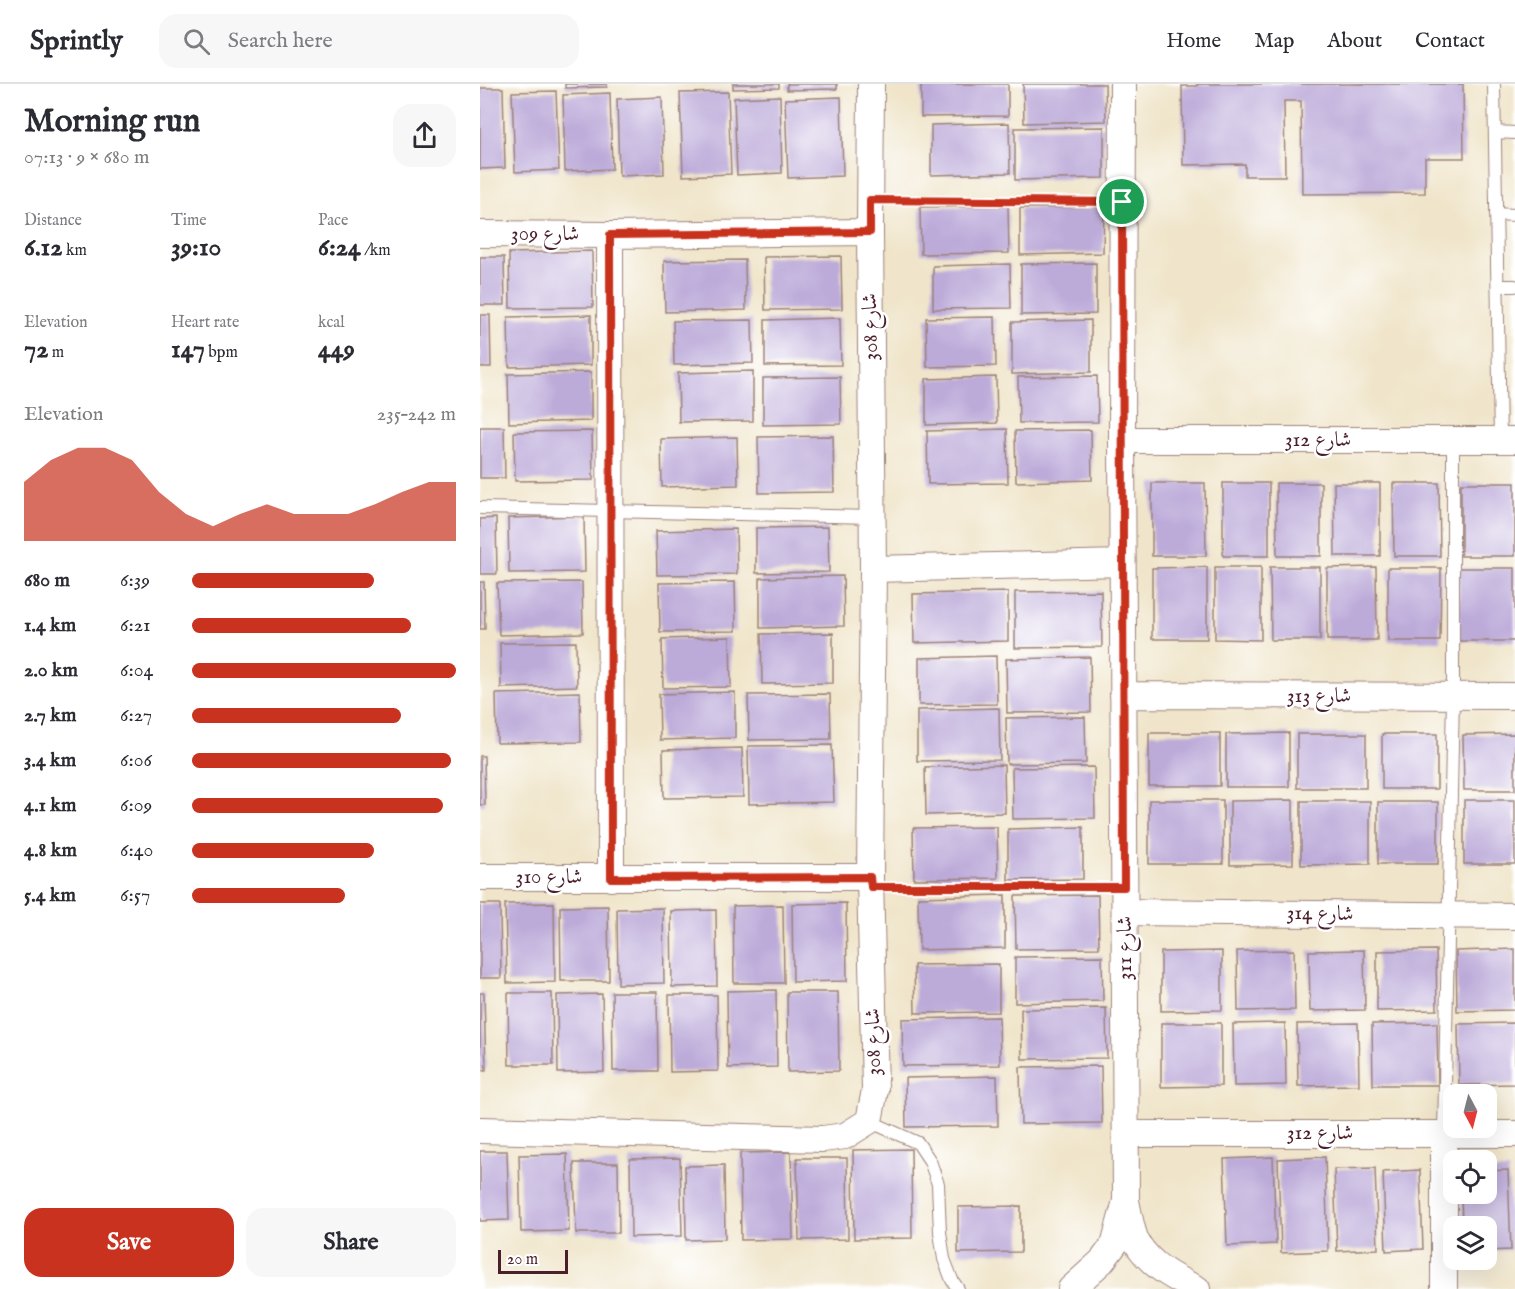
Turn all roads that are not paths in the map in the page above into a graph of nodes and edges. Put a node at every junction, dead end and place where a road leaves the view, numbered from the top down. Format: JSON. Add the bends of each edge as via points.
{"nodes":[{"id":1,"x":872,"y":84,"type":"edge"},
{"id":2,"x":1123,"y":84,"type":"edge"},
{"id":3,"x":1494,"y":84,"type":"edge"},
{"id":4,"x":1495,"y":132,"type":"junction"},
{"id":5,"x":1515,"y":133,"type":"edge"},
{"id":6,"x":1496,"y":214,"type":"junction"},
{"id":7,"x":1515,"y":215,"type":"edge"},
{"id":8,"x":870,"y":232,"type":"junction"},
{"id":9,"x":480,"y":234,"type":"edge"},
{"id":10,"x":610,"y":235,"type":"junction"},
{"id":11,"x":1498,"y":286,"type":"junction"},
{"id":12,"x":1515,"y":286,"type":"edge"},
{"id":13,"x":1122,"y":440,"type":"junction"},
{"id":14,"x":1507,"y":440,"type":"edge"},
{"id":15,"x":1453,"y":441,"type":"junction"},
{"id":16,"x":480,"y":508,"type":"edge"},
{"id":17,"x":610,"y":511,"type":"junction"},
{"id":18,"x":872,"y":517,"type":"junction"},
{"id":19,"x":1122,"y":563,"type":"junction"},
{"id":20,"x":873,"y":569,"type":"junction"},
{"id":21,"x":1123,"y":695,"type":"junction"},
{"id":22,"x":1453,"y":696,"type":"junction"},
{"id":23,"x":1515,"y":696,"type":"edge"},
{"id":24,"x":480,"y":877,"type":"edge"},
{"id":25,"x":611,"y":878,"type":"junction"},
{"id":26,"x":871,"y":882,"type":"junction"},
{"id":27,"x":1125,"y":912,"type":"junction"},
{"id":28,"x":1449,"y":915,"type":"junction"},
{"id":29,"x":1515,"y":916,"type":"edge"},
{"id":30,"x":1445,"y":1084,"type":"edge"},
{"id":31,"x":869,"y":1121,"type":"junction"},
{"id":32,"x":480,"y":1130,"type":"edge"},
{"id":33,"x":1443,"y":1133,"type":"edge"},
{"id":34,"x":1126,"y":1134,"type":"junction"},
{"id":35,"x":1497,"y":1134,"type":"edge"},
{"id":36,"x":1515,"y":1134,"type":"edge"},
{"id":37,"x":1444,"y":1138,"type":"edge"},
{"id":38,"x":1126,"y":1201,"type":"junction"},
{"id":39,"x":958,"y":1289,"type":"edge"},
{"id":40,"x":1071,"y":1289,"type":"edge"},
{"id":41,"x":1197,"y":1289,"type":"edge"},
{"id":42,"x":1444,"y":1289,"type":"edge"}],
"edges":[{"from":1,"to":8,"type":"street","name":"شارع 308"},
{"from":2,"to":13,"type":"street","name":"شارع 311"},
{"from":3,"to":4,"type":"lane"},
{"from":4,"to":5,"type":"lane"},
{"from":4,"to":6,"type":"lane"},
{"from":6,"to":7,"type":"lane"},
{"from":6,"to":11,"type":"lane"},
{"from":8,"to":10,"type":"street","name":"شارع 309"},
{"from":8,"to":18,"type":"street","name":"شارع 308"},
{"from":9,"to":10,"type":"street","name":"شارع 309"},
{"from":10,"to":17,"type":"street","name":"شارع 309"},
{"from":11,"to":12,"type":"lane"},
{"from":11,"to":14,"type":"lane"},
{"from":13,"to":15,"type":"street","name":"شارع 312"},
{"from":13,"to":19,"type":"street","name":"شارع 311"},
{"from":14,"to":15,"type":"street","name":"شارع 312"},
{"from":15,"to":22,"type":"lane"},
{"from":16,"to":17,"type":"lane"},
{"from":17,"to":18,"type":"lane"},
{"from":17,"to":25,"type":"street","name":"شارع 309"},
{"from":18,"to":20,"type":"street","name":"شارع 308"},
{"from":19,"to":20,"type":"street"},
{"from":19,"to":21,"type":"street","name":"شارع 311"},
{"from":20,"to":26,"type":"street","name":"شارع 308"},
{"from":21,"to":22,"type":"street","name":"شارع 313"},
{"from":21,"to":27,"type":"street","name":"شارع 311"},
{"from":22,"to":23,"type":"street","name":"شارع 313"},
{"from":22,"to":28,"type":"lane"},
{"from":24,"to":25,"type":"street","name":"شارع 310"},
{"from":25,"to":26,"type":"street","name":"شارع 310"},
{"from":26,"to":31,"type":"street","name":"شارع 308","via":[[875,1090]]},
{"from":27,"to":28,"type":"street","name":"شارع 314"},
{"from":27,"to":34,"type":"street","name":"شارع 311"},
{"from":28,"to":29,"type":"street","name":"شارع 314"},
{"from":28,"to":30,"type":"lane"},
{"from":31,"to":32,"type":"street","via":[[845,1136],[823,1139]]},
{"from":31,"to":39,"type":"lane","via":[[918,1143],[930,1161],[938,1184],[944,1258]]},
{"from":33,"to":34,"type":"street","name":"شارع 312"},
{"from":34,"to":38,"type":"street","name":"شارع 311"},
{"from":35,"to":36,"type":"street","name":"شارع 312"},
{"from":37,"to":42,"type":"street"},
{"from":38,"to":40,"type":"street","name":"شارع 311","via":[[1114,1245]]},
{"from":38,"to":41,"type":"street","name":"شارع 311","via":[[1137,1242],[1153,1262],[1169,1276]]}]}
